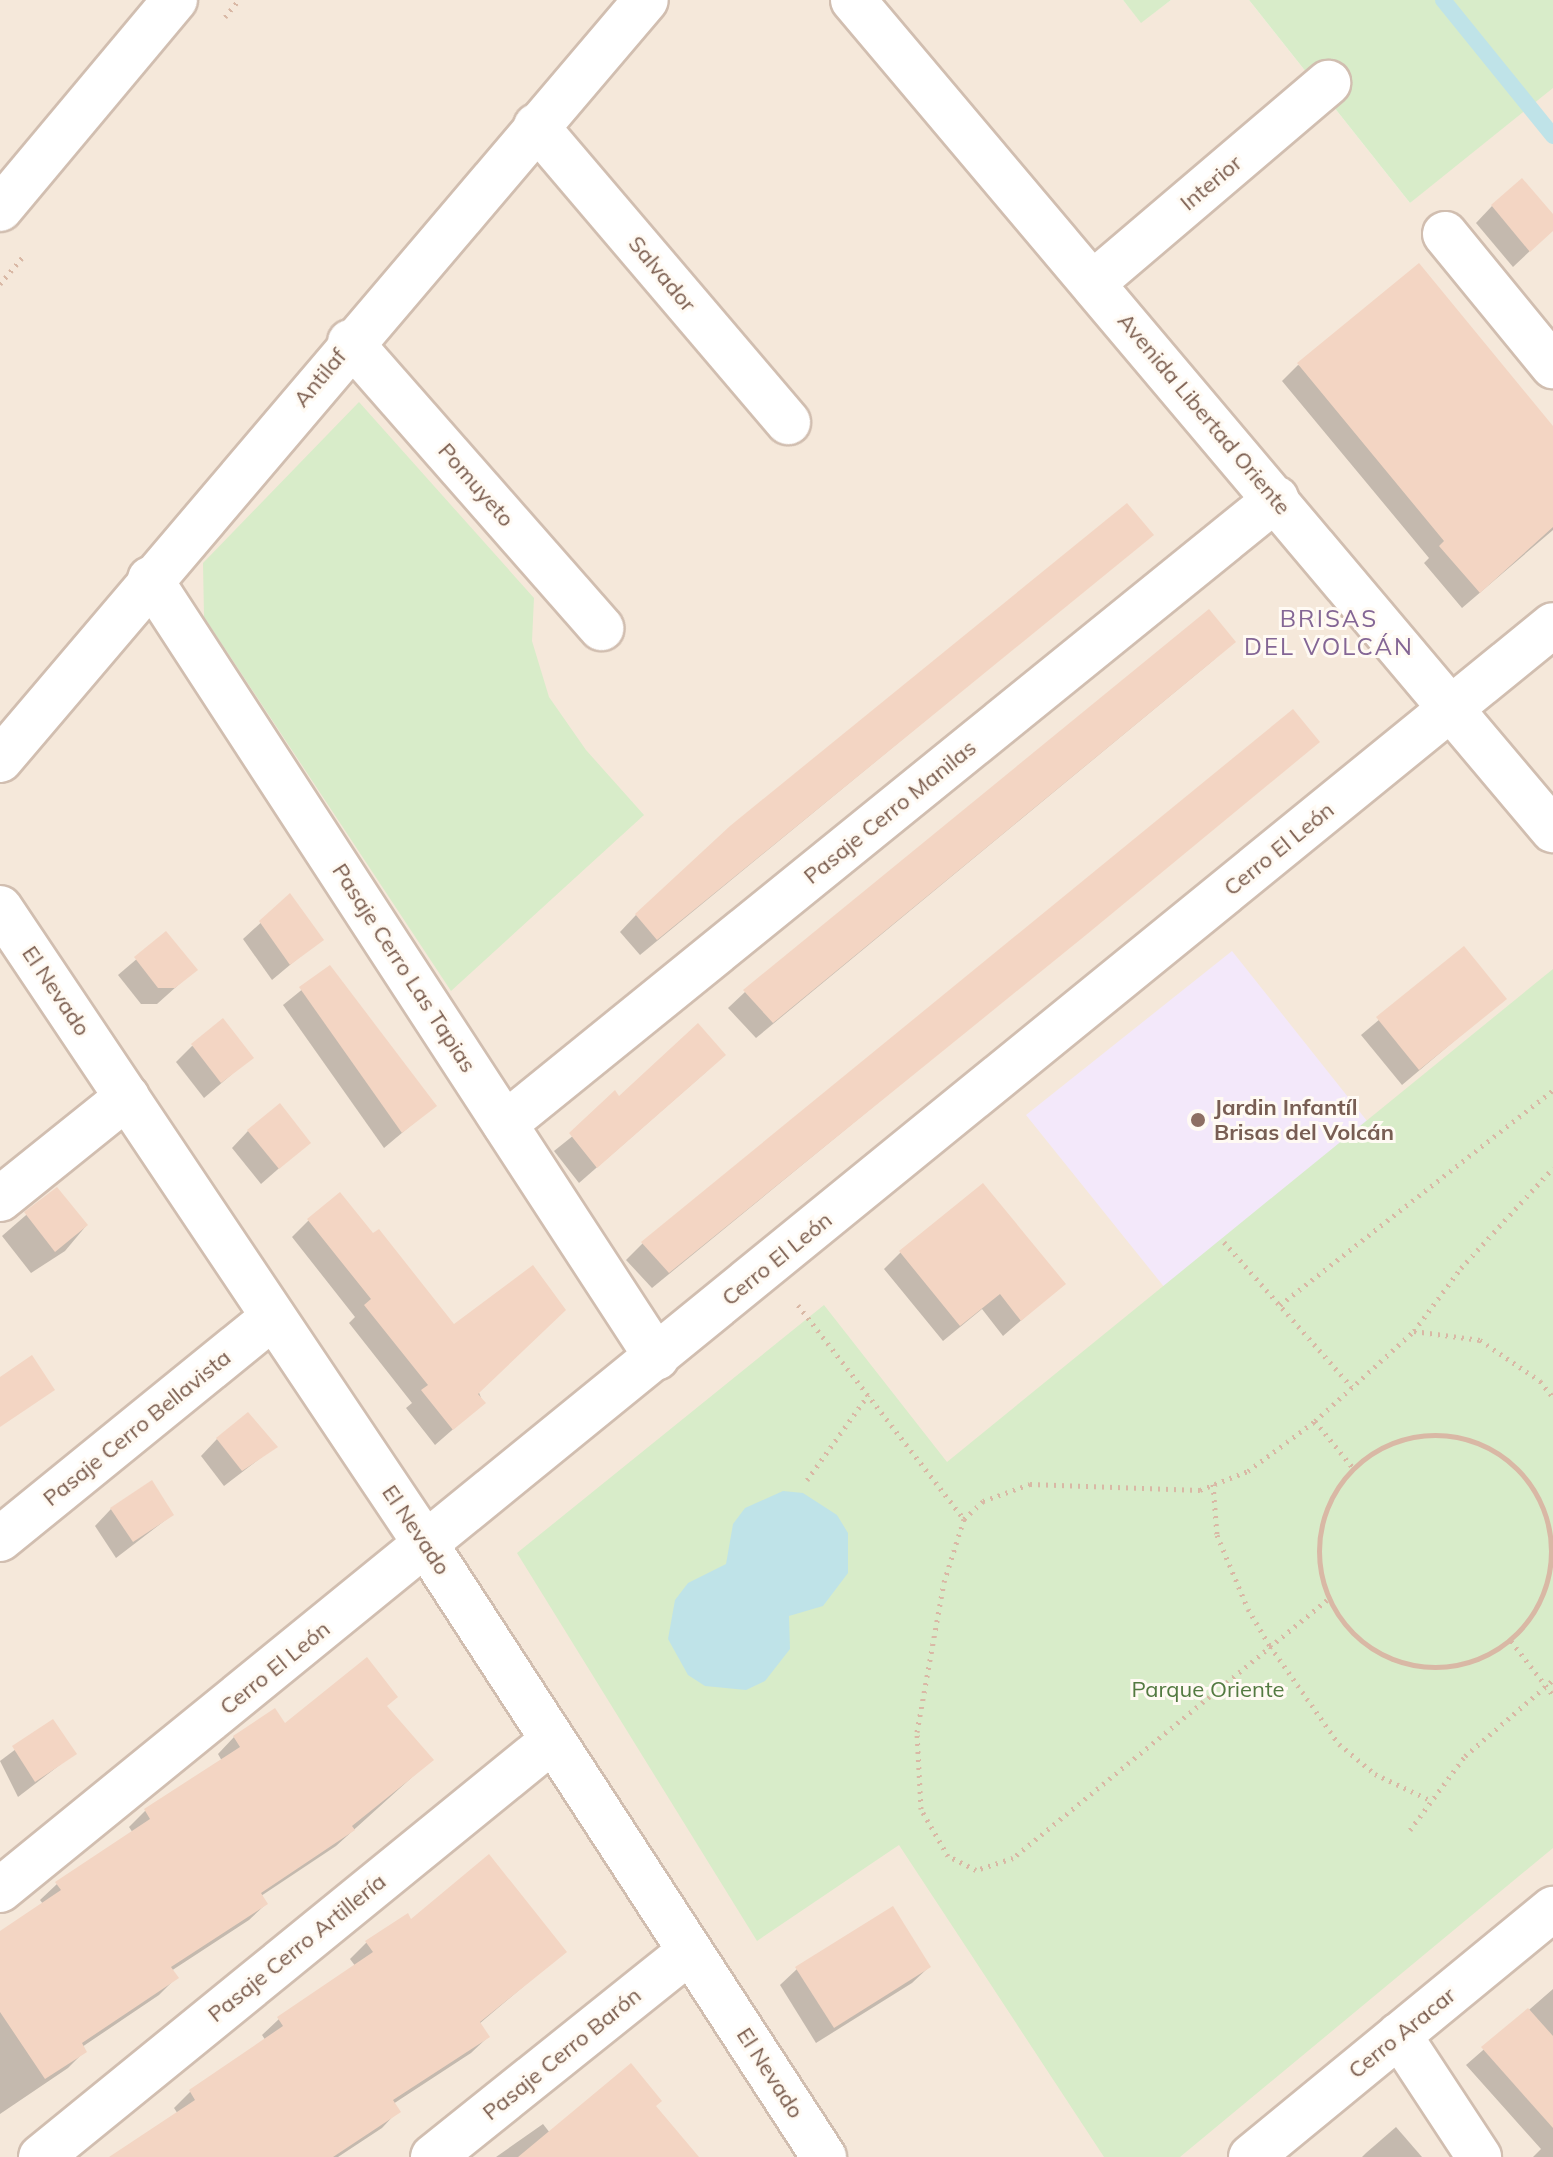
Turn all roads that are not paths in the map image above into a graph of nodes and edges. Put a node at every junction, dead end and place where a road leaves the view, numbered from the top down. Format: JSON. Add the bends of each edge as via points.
{"nodes":[{"id":1,"x":175,"y":0,"type":"edge"},
{"id":2,"x":646,"y":0,"type":"edge"},
{"id":3,"x":853,"y":0,"type":"edge"},
{"id":4,"x":1328,"y":83,"type":"dead end"},
{"id":5,"x":536,"y":126,"type":"junction"},
{"id":6,"x":0,"y":209,"type":"edge"},
{"id":7,"x":1445,"y":234,"type":"dead end"},
{"id":8,"x":1093,"y":283,"type":"junction"},
{"id":9,"x":350,"y":342,"type":"junction"},
{"id":10,"x":1553,"y":366,"type":"edge"},
{"id":11,"x":788,"y":422,"type":"dead end"},
{"id":12,"x":1276,"y":499,"type":"junction"},
{"id":13,"x":150,"y":579,"type":"junction"},
{"id":14,"x":1553,"y":625,"type":"edge"},
{"id":15,"x":601,"y":628,"type":"dead end"},
{"id":16,"x":1452,"y":708,"type":"junction"},
{"id":17,"x":0,"y":760,"type":"edge"},
{"id":18,"x":1553,"y":830,"type":"edge"},
{"id":19,"x":0,"y":908,"type":"edge"},
{"id":20,"x":127,"y":1097,"type":"junction"},
{"id":21,"x":505,"y":1124,"type":"junction"},
{"id":22,"x":0,"y":1199,"type":"edge"},
{"id":23,"x":273,"y":1317,"type":"junction"},
{"id":24,"x":657,"y":1358,"type":"junction"},
{"id":25,"x":0,"y":1539,"type":"edge"},
{"id":26,"x":427,"y":1546,"type":"junction"},
{"id":27,"x":553,"y":1740,"type":"junction"},
{"id":28,"x":0,"y":1890,"type":"edge"},
{"id":29,"x":1553,"y":1909,"type":"edge"},
{"id":30,"x":690,"y":1951,"type":"junction"},
{"id":31,"x":1399,"y":2035,"type":"junction"},
{"id":32,"x":821,"y":2156,"type":"edge"},
{"id":33,"x":41,"y":2157,"type":"edge"},
{"id":34,"x":433,"y":2157,"type":"edge"},
{"id":35,"x":1251,"y":2157,"type":"edge"},
{"id":36,"x":1479,"y":2157,"type":"edge"}],
"edges":[{"from":1,"to":6,"type":"street"},
{"from":2,"to":5,"type":"street","name":"Antilaf"},
{"from":3,"to":8,"type":"street","name":"Avenida Libertad Oriente"},
{"from":4,"to":8,"type":"street","name":"Interior"},
{"from":5,"to":9,"type":"street","name":"Antilaf"},
{"from":5,"to":11,"type":"street","name":"Salvador"},
{"from":7,"to":10,"type":"street"},
{"from":8,"to":12,"type":"street","name":"Avenida Libertad Oriente"},
{"from":9,"to":13,"type":"street","name":"Antilaf"},
{"from":9,"to":15,"type":"street","name":"Pomuyeto"},
{"from":12,"to":16,"type":"street","name":"Avenida Libertad Oriente"},
{"from":12,"to":21,"type":"street","name":"Pasaje Cerro Manilas"},
{"from":13,"to":17,"type":"street","name":"Antilaf"},
{"from":13,"to":21,"type":"street","name":"Pasaje Cerro Las Tapias"},
{"from":14,"to":16,"type":"street","name":"Cerro El León"},
{"from":16,"to":18,"type":"street","name":"Avenida Libertad Oriente"},
{"from":16,"to":24,"type":"street","name":"Cerro El León"},
{"from":19,"to":20,"type":"street","name":"El Nevado"},
{"from":20,"to":22,"type":"street"},
{"from":20,"to":23,"type":"street","name":"El Nevado"},
{"from":21,"to":24,"type":"street","name":"Pasaje Cerro Las Tapias"},
{"from":23,"to":25,"type":"street","name":"Pasaje Cerro Bellavista"},
{"from":23,"to":26,"type":"street","name":"El Nevado"},
{"from":24,"to":26,"type":"street","name":"Cerro El León"},
{"from":26,"to":27,"type":"street","name":"El Nevado"},
{"from":26,"to":28,"type":"street","name":"Cerro El León"},
{"from":27,"to":30,"type":"street","name":"El Nevado"},
{"from":27,"to":33,"type":"street","name":"Pasaje Cerro Artillería"},
{"from":29,"to":31,"type":"street","name":"Cerro Aracar"},
{"from":30,"to":32,"type":"street","name":"El Nevado"},
{"from":30,"to":34,"type":"street","name":"Pasaje Cerro Barón"},
{"from":31,"to":35,"type":"street","name":"Cerro Aracar"},
{"from":31,"to":36,"type":"street"}]}
